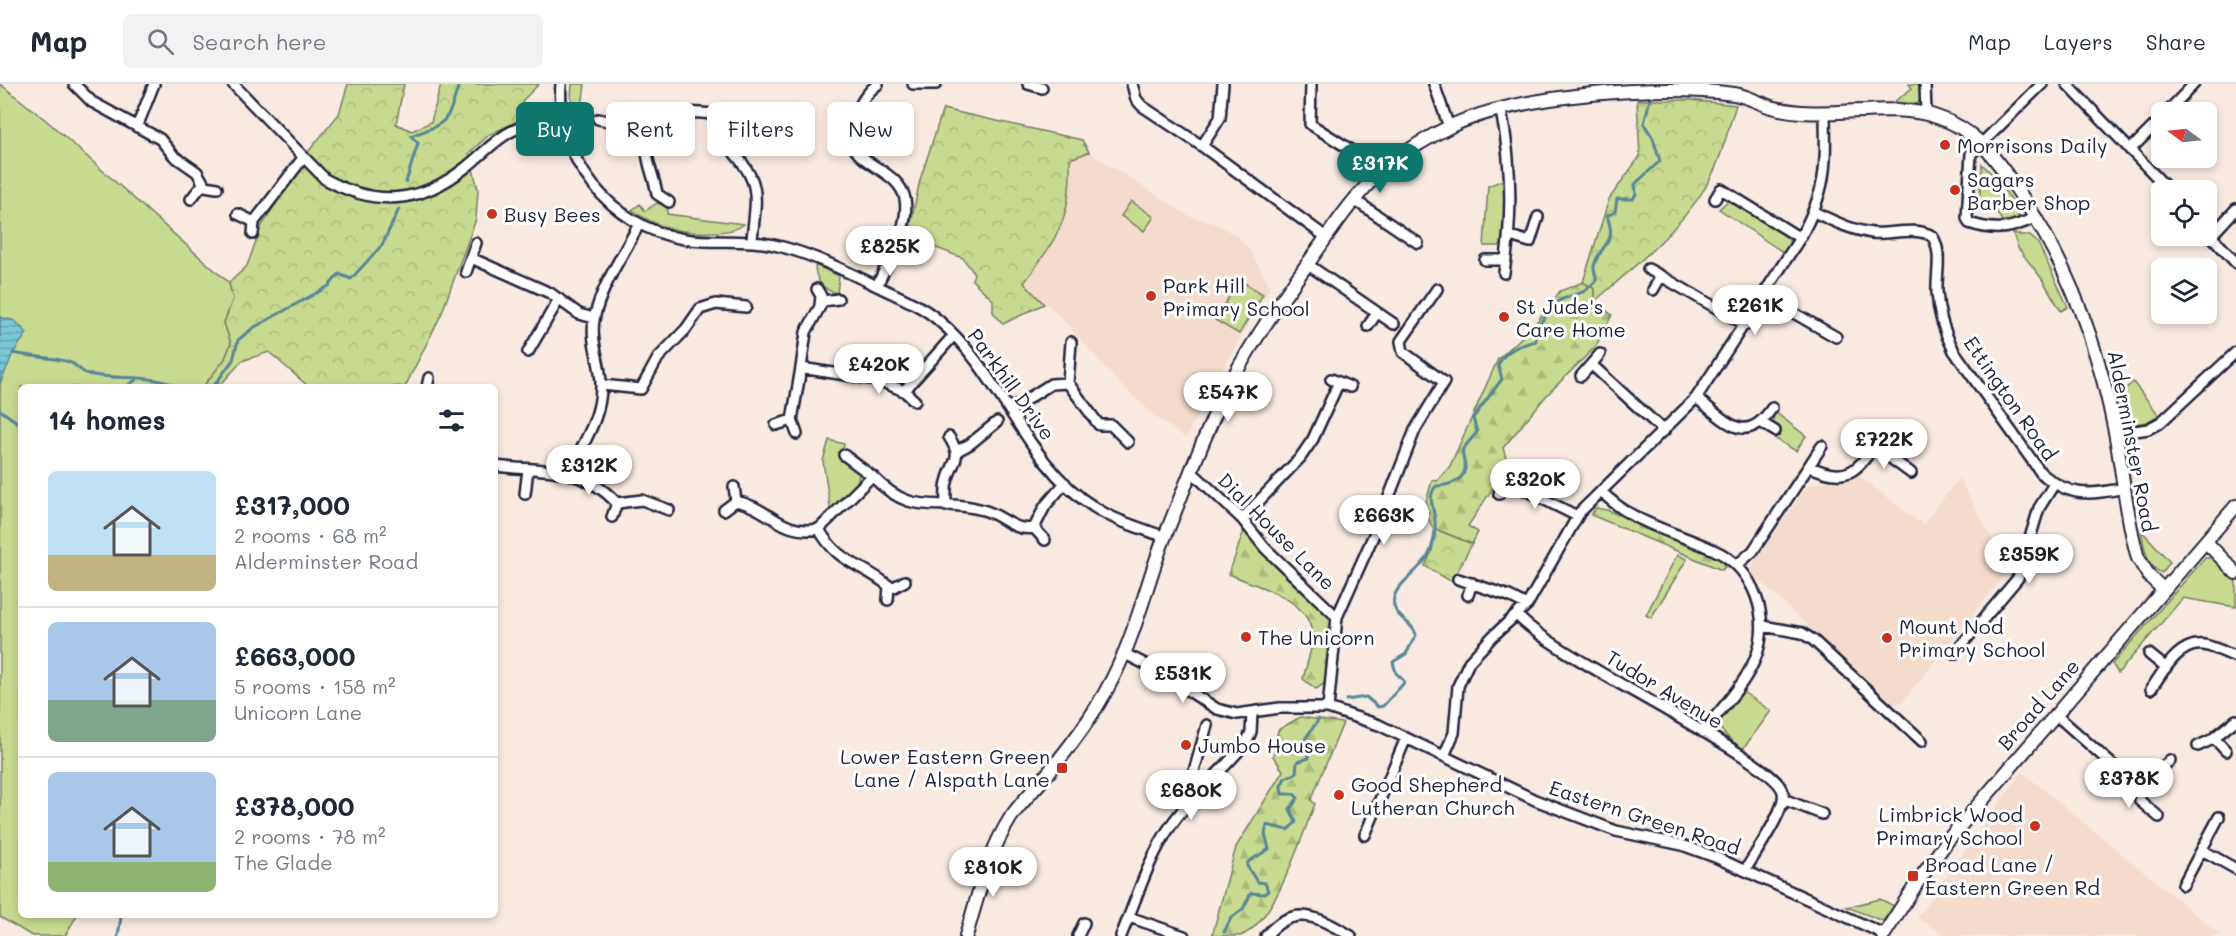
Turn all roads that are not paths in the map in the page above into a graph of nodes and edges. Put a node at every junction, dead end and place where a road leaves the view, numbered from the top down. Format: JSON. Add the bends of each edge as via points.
{"nodes":[{"id":1,"x":74,"y":84,"type":"edge"},
{"id":2,"x":154,"y":84,"type":"edge"},
{"id":3,"x":233,"y":84,"type":"edge"},
{"id":4,"x":561,"y":84,"type":"edge"},
{"id":5,"x":878,"y":84,"type":"edge"},
{"id":6,"x":913,"y":84,"type":"edge"},
{"id":7,"x":936,"y":84,"type":"edge"},
{"id":8,"x":1028,"y":84,"type":"edge"},
{"id":9,"x":1132,"y":84,"type":"edge"},
{"id":10,"x":1223,"y":84,"type":"edge"},
{"id":11,"x":1311,"y":84,"type":"edge"},
{"id":12,"x":1434,"y":84,"type":"edge"},
{"id":13,"x":1925,"y":84,"type":"edge"},
{"id":14,"x":2042,"y":84,"type":"edge"},
{"id":15,"x":2067,"y":84,"type":"edge"},
{"id":16,"x":2194,"y":84,"type":"edge"},
{"id":17,"x":1042,"y":88,"type":"dead end"},
{"id":18,"x":1580,"y":90,"type":"edge"},
{"id":19,"x":561,"y":102,"type":"edge"},
{"id":20,"x":2177,"y":102,"type":"edge"},
{"id":21,"x":1501,"y":111,"type":"junction"},
{"id":22,"x":1926,"y":113,"type":"junction"},
{"id":23,"x":1825,"y":114,"type":"junction"},
{"id":24,"x":695,"y":115,"type":"edge"},
{"id":25,"x":598,"y":119,"type":"dead end"},
{"id":26,"x":606,"y":120,"type":"edge"},
{"id":27,"x":137,"y":127,"type":"junction"},
{"id":28,"x":1449,"y":127,"type":"junction"},
{"id":29,"x":2151,"y":129,"type":"edge"},
{"id":30,"x":516,"y":130,"type":"edge"},
{"id":31,"x":1981,"y":142,"type":"junction"},
{"id":32,"x":1202,"y":146,"type":"junction"},
{"id":33,"x":2130,"y":150,"type":"junction"},
{"id":34,"x":577,"y":156,"type":"edge"},
{"id":35,"x":648,"y":156,"type":"edge"},
{"id":36,"x":303,"y":158,"type":"junction"},
{"id":37,"x":1383,"y":170,"type":"junction"},
{"id":38,"x":2159,"y":180,"type":"edge"},
{"id":39,"x":203,"y":184,"type":"junction"},
{"id":40,"x":217,"y":188,"type":"dead end"},
{"id":41,"x":191,"y":199,"type":"dead end"},
{"id":42,"x":1715,"y":200,"type":"dead end"},
{"id":43,"x":1356,"y":201,"type":"junction"},
{"id":44,"x":669,"y":202,"type":"dead end"},
{"id":45,"x":2236,"y":209,"type":"edge"},
{"id":46,"x":1814,"y":212,"type":"junction"},
{"id":47,"x":238,"y":214,"type":"dead end"},
{"id":48,"x":1538,"y":217,"type":"dead end"},
{"id":49,"x":2036,"y":217,"type":"junction"},
{"id":50,"x":254,"y":222,"type":"junction"},
{"id":51,"x":639,"y":225,"type":"junction"},
{"id":52,"x":2217,"y":226,"type":"edge"},
{"id":53,"x":253,"y":234,"type":"dead end"},
{"id":54,"x":1510,"y":236,"type":"junction"},
{"id":55,"x":1326,"y":237,"type":"junction"},
{"id":56,"x":1800,"y":238,"type":"junction"},
{"id":57,"x":752,"y":241,"type":"junction"},
{"id":58,"x":2217,"y":242,"type":"edge"},
{"id":59,"x":476,"y":243,"type":"dead end"},
{"id":60,"x":1418,"y":243,"type":"dead end"},
{"id":61,"x":471,"y":258,"type":"junction"},
{"id":62,"x":1485,"y":260,"type":"dead end"},
{"id":63,"x":1506,"y":260,"type":"junction"},
{"id":64,"x":2236,"y":262,"type":"edge"},
{"id":65,"x":1307,"y":264,"type":"junction"},
{"id":66,"x":1648,"y":269,"type":"dead end"},
{"id":67,"x":466,"y":272,"type":"dead end"},
{"id":68,"x":1504,"y":273,"type":"dead end"},
{"id":69,"x":1661,"y":276,"type":"junction"},
{"id":70,"x":877,"y":286,"type":"junction"},
{"id":71,"x":817,"y":289,"type":"dead end"},
{"id":72,"x":1437,"y":289,"type":"dead end"},
{"id":73,"x":1653,"y":291,"type":"dead end"},
{"id":74,"x":1764,"y":296,"type":"junction"},
{"id":75,"x":560,"y":299,"type":"junction"},
{"id":76,"x":838,"y":299,"type":"dead end"},
{"id":77,"x":746,"y":307,"type":"dead end"},
{"id":78,"x":819,"y":307,"type":"junction"},
{"id":79,"x":1377,"y":313,"type":"junction"},
{"id":80,"x":594,"y":318,"type":"junction"},
{"id":81,"x":1394,"y":324,"type":"dead end"},
{"id":82,"x":1746,"y":325,"type":"junction"},
{"id":83,"x":1368,"y":326,"type":"dead end"},
{"id":84,"x":954,"y":335,"type":"junction"},
{"id":85,"x":1836,"y":337,"type":"dead end"},
{"id":86,"x":1071,"y":342,"type":"dead end"},
{"id":87,"x":528,"y":352,"type":"dead end"},
{"id":88,"x":2236,"y":352,"type":"edge"},
{"id":89,"x":1600,"y":354,"type":"dead end"},
{"id":90,"x":1592,"y":365,"type":"junction"},
{"id":91,"x":801,"y":368,"type":"junction"},
{"id":92,"x":1581,"y":376,"type":"dead end"},
{"id":93,"x":1068,"y":383,"type":"junction"},
{"id":94,"x":602,"y":385,"type":"junction"},
{"id":95,"x":1350,"y":387,"type":"dead end"},
{"id":96,"x":904,"y":391,"type":"junction"},
{"id":97,"x":1696,"y":398,"type":"junction"},
{"id":98,"x":915,"y":401,"type":"dead end"},
{"id":99,"x":1772,"y":408,"type":"dead end"},
{"id":100,"x":1011,"y":410,"type":"junction"},
{"id":101,"x":792,"y":420,"type":"junction"},
{"id":102,"x":997,"y":422,"type":"dead end"},
{"id":103,"x":1762,"y":423,"type":"junction"},
{"id":104,"x":776,"y":425,"type":"dead end"},
{"id":105,"x":1099,"y":425,"type":"junction"},
{"id":106,"x":1884,"y":429,"type":"dead end"},
{"id":107,"x":1664,"y":431,"type":"junction"},
{"id":108,"x":1775,"y":431,"type":"dead end"},
{"id":109,"x":797,"y":434,"type":"dead end"},
{"id":110,"x":1094,"y":434,"type":"dead end"},
{"id":111,"x":2115,"y":434,"type":"junction"},
{"id":112,"x":949,"y":437,"type":"dead end"},
{"id":113,"x":1128,"y":442,"type":"dead end"},
{"id":114,"x":1822,"y":446,"type":"dead end"},
{"id":115,"x":1874,"y":446,"type":"junction"},
{"id":116,"x":957,"y":451,"type":"junction"},
{"id":117,"x":844,"y":455,"type":"dead end"},
{"id":118,"x":498,"y":466,"type":"edge"},
{"id":119,"x":1809,"y":466,"type":"junction"},
{"id":120,"x":1510,"y":467,"type":"dead end"},
{"id":121,"x":528,"y":469,"type":"junction"},
{"id":122,"x":1191,"y":471,"type":"junction"},
{"id":123,"x":570,"y":472,"type":"junction"},
{"id":124,"x":1911,"y":473,"type":"dead end"},
{"id":125,"x":872,"y":476,"type":"junction"},
{"id":126,"x":1505,"y":480,"type":"junction"},
{"id":127,"x":1065,"y":483,"type":"junction"},
{"id":128,"x":2054,"y":484,"type":"junction"},
{"id":129,"x":734,"y":487,"type":"dead end"},
{"id":130,"x":2125,"y":489,"type":"junction"},
{"id":131,"x":1601,"y":491,"type":"junction"},
{"id":132,"x":525,"y":494,"type":"dead end"},
{"id":133,"x":1499,"y":494,"type":"dead end"},
{"id":134,"x":736,"y":501,"type":"junction"},
{"id":135,"x":617,"y":503,"type":"junction"},
{"id":136,"x":946,"y":506,"type":"junction"},
{"id":137,"x":2236,"y":506,"type":"edge"},
{"id":138,"x":669,"y":510,"type":"dead end"},
{"id":139,"x":724,"y":510,"type":"dead end"},
{"id":140,"x":1577,"y":516,"type":"junction"},
{"id":141,"x":612,"y":517,"type":"dead end"},
{"id":142,"x":1242,"y":519,"type":"junction"},
{"id":143,"x":1034,"y":528,"type":"junction"},
{"id":144,"x":819,"y":529,"type":"junction"},
{"id":145,"x":1165,"y":537,"type":"junction"},
{"id":146,"x":1045,"y":540,"type":"dead end"},
{"id":147,"x":2206,"y":542,"type":"junction"},
{"id":148,"x":1737,"y":565,"type":"junction"},
{"id":149,"x":2236,"y":573,"type":"edge"},
{"id":150,"x":1458,"y":579,"type":"dead end"},
{"id":151,"x":905,"y":581,"type":"dead end"},
{"id":152,"x":1472,"y":583,"type":"junction"},
{"id":153,"x":889,"y":586,"type":"junction"},
{"id":154,"x":2164,"y":590,"type":"junction"},
{"id":155,"x":1468,"y":595,"type":"dead end"},
{"id":156,"x":888,"y":600,"type":"dead end"},
{"id":157,"x":1527,"y":605,"type":"junction"},
{"id":158,"x":1518,"y":616,"type":"junction"},
{"id":159,"x":1337,"y":617,"type":"junction"},
{"id":160,"x":1763,"y":626,"type":"junction"},
{"id":161,"x":1125,"y":654,"type":"junction"},
{"id":162,"x":1954,"y":654,"type":"dead end"},
{"id":163,"x":2149,"y":654,"type":"dead end"},
{"id":164,"x":2236,"y":657,"type":"edge"},
{"id":165,"x":2166,"y":668,"type":"junction"},
{"id":166,"x":2151,"y":689,"type":"dead end"},
{"id":167,"x":1332,"y":709,"type":"junction"},
{"id":168,"x":1252,"y":713,"type":"junction"},
{"id":169,"x":2055,"y":714,"type":"junction"},
{"id":170,"x":2236,"y":720,"type":"edge"},
{"id":171,"x":1207,"y":725,"type":"dead end"},
{"id":172,"x":1703,"y":732,"type":"junction"},
{"id":173,"x":1406,"y":738,"type":"junction"},
{"id":174,"x":2214,"y":738,"type":"junction"},
{"id":175,"x":1922,"y":741,"type":"dead end"},
{"id":176,"x":2198,"y":746,"type":"dead end"},
{"id":177,"x":2226,"y":751,"type":"dead end"},
{"id":178,"x":1444,"y":756,"type":"junction"},
{"id":179,"x":2170,"y":760,"type":"dead end"},
{"id":180,"x":2140,"y":782,"type":"junction"},
{"id":181,"x":1202,"y":789,"type":"junction"},
{"id":182,"x":1783,"y":799,"type":"junction"},
{"id":183,"x":1822,"y":814,"type":"dead end"},
{"id":184,"x":2159,"y":817,"type":"dead end"},
{"id":185,"x":2219,"y":818,"type":"dead end"},
{"id":186,"x":1365,"y":835,"type":"dead end"},
{"id":187,"x":2202,"y":850,"type":"junction"},
{"id":188,"x":1746,"y":869,"type":"junction"},
{"id":189,"x":2236,"y":869,"type":"edge"},
{"id":190,"x":2183,"y":885,"type":"dead end"},
{"id":191,"x":1129,"y":917,"type":"junction"},
{"id":192,"x":1084,"y":923,"type":"dead end"},
{"id":193,"x":1081,"y":935,"type":"edge"},
{"id":194,"x":1883,"y":935,"type":"edge"},
{"id":195,"x":966,"y":936,"type":"edge"},
{"id":196,"x":1121,"y":936,"type":"edge"},
{"id":197,"x":1184,"y":936,"type":"edge"},
{"id":198,"x":1266,"y":936,"type":"edge"},
{"id":199,"x":1351,"y":936,"type":"edge"}],
"edges":[{"from":1,"to":27,"type":"street","via":[[92,102]]},
{"from":2,"to":27,"type":"street"},
{"from":3,"to":36,"type":"street"},
{"from":4,"to":19,"type":"street","name":"Parkhill Drive"},
{"from":5,"to":70,"type":"street","via":[[862,100],[853,118],[853,143],[863,160],[896,180],[902,188],[906,209],[901,234]]},
{"from":6,"to":7,"type":"street"},
{"from":8,"to":17,"type":"street"},
{"from":9,"to":32,"type":"street","via":[[1142,106]]},
{"from":10,"to":32,"type":"street","via":[[1220,118]]},
{"from":11,"to":37,"type":"street","via":[[1310,124]]},
{"from":12,"to":28,"type":"street"},
{"from":13,"to":22,"type":"street"},
{"from":14,"to":31,"type":"street"},
{"from":15,"to":33,"type":"street"},
{"from":16,"to":20,"type":"street"},
{"from":18,"to":21,"type":"street","name":"Alderminster Road"},
{"from":18,"to":23,"type":"street","name":"Alderminster Road","via":[[1653,88],[1737,94],[1770,106]]},
{"from":21,"to":28,"type":"street","name":"Alderminster Road"},
{"from":21,"to":54,"type":"street","via":[[1508,151]]},
{"from":22,"to":23,"type":"street","name":"Alderminster Road"},
{"from":22,"to":31,"type":"street","name":"Alderminster Road","via":[[1959,126]]},
{"from":23,"to":46,"type":"street","via":[[1824,186]]},
{"from":24,"to":57,"type":"street","via":[[729,116],[731,150],[748,171],[755,190]]},
{"from":25,"to":26,"type":"street"},
{"from":27,"to":39,"type":"street","via":[[160,139],[174,156],[197,172]]},
{"from":28,"to":37,"type":"street","name":"Alderminster Road"},
{"from":29,"to":33,"type":"street"},
{"from":30,"to":36,"type":"street","via":[[492,144],[443,186],[404,198],[371,197],[343,189],[325,179]]},
{"from":31,"to":49,"type":"street","name":"Alderminster Road"},
{"from":31,"to":49,"type":"street","via":[[1971,154],[1969,223],[2012,229]]},
{"from":32,"to":55,"type":"street"},
{"from":33,"to":38,"type":"street"},
{"from":34,"to":51,"type":"street","name":"Parkhill Drive","via":[[586,176],[615,208]]},
{"from":35,"to":44,"type":"street","via":[[657,194]]},
{"from":36,"to":50,"type":"street"},
{"from":37,"to":43,"type":"street","name":"Alderminster Road"},
{"from":39,"to":40,"type":"street"},
{"from":39,"to":41,"type":"street"},
{"from":42,"to":56,"type":"street","via":[[1721,189]]},
{"from":43,"to":55,"type":"street","name":"Alderminster Road"},
{"from":43,"to":60,"type":"street","via":[[1406,230]]},
{"from":45,"to":52,"type":"street"},
{"from":46,"to":56,"type":"street"},
{"from":46,"to":128,"type":"street","name":"Ettington Road","via":[[1853,230],[1921,232],[1932,236],[1938,250],[1937,291],[1945,334],[2029,457]]},
{"from":47,"to":50,"type":"street"},
{"from":48,"to":54,"type":"street","via":[[1530,242]]},
{"from":49,"to":111,"type":"street","name":"Alderminster Road","via":[[2084,318],[2106,388]]},
{"from":50,"to":53,"type":"street"},
{"from":51,"to":57,"type":"street","name":"Parkhill Drive","via":[[687,240]]},
{"from":51,"to":80,"type":"street"},
{"from":54,"to":63,"type":"street"},
{"from":55,"to":65,"type":"street","name":"Alderminster Road"},
{"from":56,"to":74,"type":"street"},
{"from":57,"to":70,"type":"street","name":"Parkhill Drive","via":[[795,250]]},
{"from":58,"to":64,"type":"street"},
{"from":59,"to":61,"type":"street"},
{"from":61,"to":67,"type":"street"},
{"from":61,"to":75,"type":"street"},
{"from":62,"to":63,"type":"street"},
{"from":63,"to":68,"type":"street"},
{"from":65,"to":79,"type":"street"},
{"from":65,"to":122,"type":"street","name":"Alderminster Road","via":[[1250,347]]},
{"from":66,"to":69,"type":"street"},
{"from":69,"to":73,"type":"street"},
{"from":69,"to":82,"type":"street"},
{"from":70,"to":84,"type":"street","name":"Parkhill Drive","via":[[925,310]]},
{"from":71,"to":78,"type":"street","via":[[821,296]]},
{"from":72,"to":159,"type":"street","via":[[1401,341],[1403,352],[1444,382],[1415,430]]},
{"from":74,"to":82,"type":"street"},
{"from":74,"to":85,"type":"street"},
{"from":75,"to":80,"type":"street","via":[[579,314]]},
{"from":75,"to":87,"type":"street"},
{"from":76,"to":78,"type":"street","via":[[828,299]]},
{"from":77,"to":94,"type":"street","via":[[716,304],[700,309],[658,358],[641,389]]},
{"from":78,"to":91,"type":"street","via":[[802,343]]},
{"from":79,"to":81,"type":"street"},
{"from":79,"to":83,"type":"street"},
{"from":80,"to":94,"type":"street","via":[[594,349]]},
{"from":82,"to":97,"type":"street"},
{"from":84,"to":96,"type":"street"},
{"from":84,"to":100,"type":"street","name":"Parkhill Drive"},
{"from":86,"to":93,"type":"street"},
{"from":88,"to":111,"type":"street","via":[[2161,422],[2148,429]]},
{"from":89,"to":90,"type":"street"},
{"from":90,"to":92,"type":"street"},
{"from":90,"to":107,"type":"street"},
{"from":91,"to":96,"type":"street","via":[[878,380]]},
{"from":91,"to":101,"type":"street"},
{"from":93,"to":100,"type":"street","via":[[1051,384]]},
{"from":93,"to":105,"type":"street"},
{"from":94,"to":123,"type":"street","via":[[597,417]]},
{"from":95,"to":142,"type":"street","via":[[1335,380],[1306,448]]},
{"from":96,"to":98,"type":"street"},
{"from":97,"to":103,"type":"street","via":[[1737,429],[1749,430]]},
{"from":97,"to":107,"type":"street"},
{"from":99,"to":103,"type":"street"},
{"from":100,"to":127,"type":"street","name":"Parkhill Drive"},
{"from":101,"to":104,"type":"street"},
{"from":101,"to":109,"type":"street"},
{"from":102,"to":116,"type":"street"},
{"from":103,"to":108,"type":"street"},
{"from":105,"to":110,"type":"street"},
{"from":105,"to":113,"type":"street","via":[[1111,425]]},
{"from":106,"to":115,"type":"street"},
{"from":107,"to":131,"type":"street"},
{"from":111,"to":130,"type":"street","name":"Alderminster Road"},
{"from":112,"to":116,"type":"street"},
{"from":114,"to":119,"type":"street"},
{"from":115,"to":119,"type":"street","via":[[1863,462],[1845,475],[1829,476]]},
{"from":115,"to":124,"type":"street"},
{"from":116,"to":136,"type":"street","via":[[946,484]]},
{"from":117,"to":125,"type":"street"},
{"from":118,"to":121,"type":"street"},
{"from":119,"to":148,"type":"street","via":[[1754,551]]},
{"from":120,"to":126,"type":"street"},
{"from":121,"to":123,"type":"street"},
{"from":121,"to":132,"type":"street"},
{"from":122,"to":142,"type":"street","name":"Dial House Lane"},
{"from":122,"to":145,"type":"street","name":"Alderminster Road"},
{"from":123,"to":135,"type":"street","via":[[594,483]]},
{"from":125,"to":136,"type":"street","via":[[898,498]]},
{"from":125,"to":144,"type":"street"},
{"from":126,"to":133,"type":"street"},
{"from":126,"to":140,"type":"street"},
{"from":127,"to":143,"type":"street","via":[[1045,506]]},
{"from":127,"to":145,"type":"street","name":"Parkhill Drive","via":[[1094,507]]},
{"from":128,"to":130,"type":"street","name":"Ettington Road","via":[[2092,495]]},
{"from":128,"to":162,"type":"street","via":[[2039,508],[2018,578]]},
{"from":129,"to":134,"type":"street"},
{"from":130,"to":154,"type":"street","name":"Alderminster Road","via":[[2138,558]]},
{"from":131,"to":140,"type":"street"},
{"from":131,"to":148,"type":"street","via":[[1629,515],[1715,550]]},
{"from":134,"to":139,"type":"street"},
{"from":134,"to":144,"type":"street","via":[[793,530]]},
{"from":135,"to":138,"type":"street","via":[[642,500]]},
{"from":135,"to":141,"type":"street"},
{"from":136,"to":143,"type":"street","via":[[983,509],[1016,528]]},
{"from":137,"to":147,"type":"street","name":"Broad Lane"},
{"from":140,"to":157,"type":"street"},
{"from":142,"to":159,"type":"street","name":"Dial House Lane","via":[[1265,548]]},
{"from":143,"to":146,"type":"street"},
{"from":144,"to":153,"type":"street","via":[[842,559],[874,573]]},
{"from":145,"to":161,"type":"street","name":"Alderminster Road"},
{"from":147,"to":149,"type":"street"},
{"from":147,"to":154,"type":"street","name":"Broad Lane"},
{"from":148,"to":160,"type":"street","via":[[1752,586]]},
{"from":150,"to":152,"type":"street"},
{"from":151,"to":153,"type":"street"},
{"from":152,"to":155,"type":"street"},
{"from":152,"to":157,"type":"street"},
{"from":153,"to":156,"type":"street"},
{"from":154,"to":169,"type":"street","name":"Broad Lane"},
{"from":157,"to":158,"type":"street"},
{"from":158,"to":172,"type":"street","name":"Tudor Avenue","via":[[1553,644]]},
{"from":158,"to":178,"type":"street","via":[[1469,662],[1458,686],[1454,733]]},
{"from":159,"to":167,"type":"street"},
{"from":160,"to":172,"type":"street","via":[[1754,663]]},
{"from":160,"to":175,"type":"street","via":[[1803,633],[1813,640]]},
{"from":161,"to":168,"type":"street","name":"Eastern Green Road","via":[[1217,709]]},
{"from":161,"to":195,"type":"street","name":"Alderminster Road","via":[[1074,742],[1016,810],[994,850]]},
{"from":163,"to":165,"type":"street"},
{"from":164,"to":165,"type":"street","via":[[2196,645],[2180,652]]},
{"from":165,"to":166,"type":"street"},
{"from":167,"to":168,"type":"street","name":"Eastern Green Road","via":[[1280,708]]},
{"from":167,"to":173,"type":"street","name":"Eastern Green Road"},
{"from":168,"to":181,"type":"street","via":[[1247,741]]},
{"from":169,"to":180,"type":"street","via":[[2124,774]]},
{"from":169,"to":194,"type":"street","name":"Broad Lane","via":[[1948,840]]},
{"from":170,"to":174,"type":"street"},
{"from":171,"to":181,"type":"street","via":[[1193,775]]},
{"from":172,"to":182,"type":"street","name":"Tudor Avenue","via":[[1777,781]]},
{"from":173,"to":178,"type":"street","name":"Eastern Green Road"},
{"from":173,"to":186,"type":"street"},
{"from":174,"to":176,"type":"street"},
{"from":174,"to":177,"type":"street"},
{"from":178,"to":188,"type":"street","name":"Eastern Green Road","via":[[1578,818],[1616,831],[1682,845]]},
{"from":179,"to":180,"type":"street","via":[[2154,776]]},
{"from":180,"to":184,"type":"street","via":[[2140,801]]},
{"from":181,"to":191,"type":"street","via":[[1157,847]]},
{"from":182,"to":183,"type":"street"},
{"from":182,"to":188,"type":"street"},
{"from":185,"to":187,"type":"street"},
{"from":187,"to":189,"type":"street"},
{"from":187,"to":190,"type":"street"},
{"from":188,"to":194,"type":"street","name":"Eastern Green Road"},
{"from":191,"to":196,"type":"street"},
{"from":191,"to":197,"type":"street"},
{"from":192,"to":193,"type":"street"},
{"from":198,"to":199,"type":"street","via":[[1282,921],[1302,915],[1323,920]]}]}
